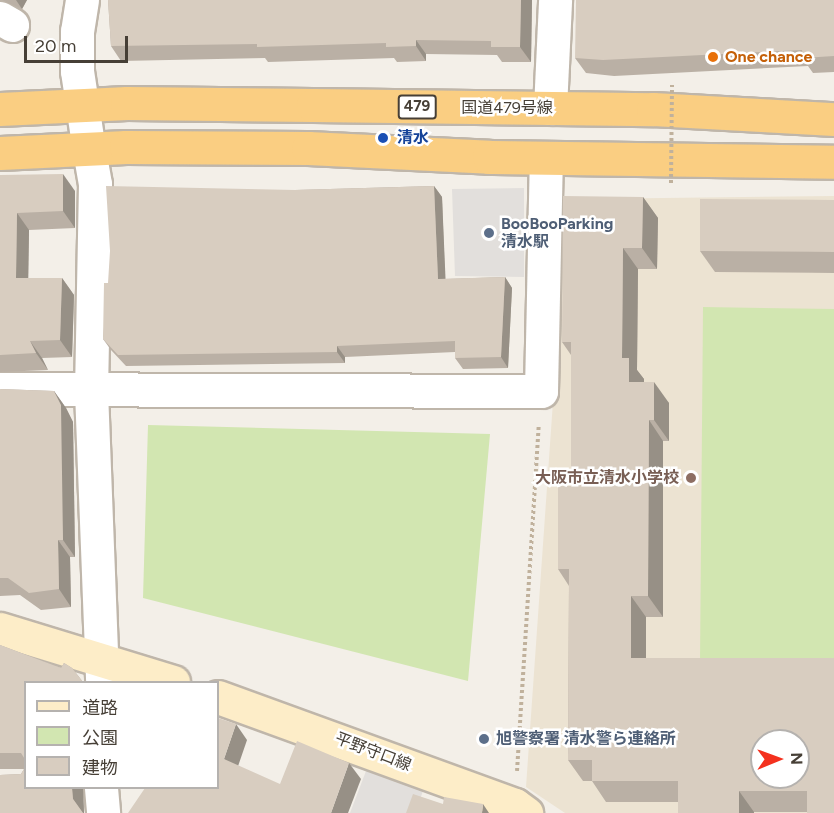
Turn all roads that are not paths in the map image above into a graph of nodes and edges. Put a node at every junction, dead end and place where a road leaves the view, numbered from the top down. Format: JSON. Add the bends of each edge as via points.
{"nodes":[{"id":1,"x":82,"y":0,"type":"edge"},
{"id":2,"x":555,"y":0,"type":"edge"},
{"id":3,"x":82,"y":106,"type":"junction"},
{"id":4,"x":550,"y":108,"type":"junction"},
{"id":5,"x":0,"y":109,"type":"edge"},
{"id":6,"x":834,"y":119,"type":"edge"},
{"id":7,"x":89,"y":150,"type":"junction"},
{"id":8,"x":0,"y":153,"type":"edge"},
{"id":9,"x":546,"y":158,"type":"junction"},
{"id":10,"x":834,"y":162,"type":"edge"},
{"id":11,"x":0,"y":389,"type":"edge"},
{"id":12,"x":91,"y":391,"type":"junction"},
{"id":13,"x":0,"y":628,"type":"edge"},
{"id":14,"x":102,"y":670,"type":"edge"},
{"id":15,"x":167,"y":681,"type":"edge"},
{"id":16,"x":219,"y":698,"type":"edge"},
{"id":17,"x":101,"y":789,"type":"edge"},
{"id":18,"x":518,"y":810,"type":"edge"},
{"id":19,"x":103,"y":813,"type":"edge"}],
"edges":[{"from":1,"to":3,"type":"street","via":[[77,31]]},
{"from":2,"to":4,"type":"street"},
{"from":3,"to":4,"type":"highway","name":"国道479号線","number":"479"},
{"from":3,"to":5,"type":"highway","name":"国道479号線","number":"479"},
{"from":3,"to":7,"type":"street"},
{"from":4,"to":6,"type":"highway","name":"国道479号線","number":"479"},
{"from":7,"to":8,"type":"highway"},
{"from":7,"to":9,"type":"highway","via":[[309,148]]},
{"from":7,"to":12,"type":"street","via":[[94,184]]},
{"from":9,"to":10,"type":"highway"},
{"from":9,"to":12,"type":"street","via":[[541,391]]},
{"from":11,"to":12,"type":"street"},
{"from":12,"to":14,"type":"street"},
{"from":13,"to":14,"type":"main road"},
{"from":14,"to":15,"type":"main road"},
{"from":16,"to":18,"type":"main road","name":"平野守口線"},
{"from":17,"to":19,"type":"street"}]}
